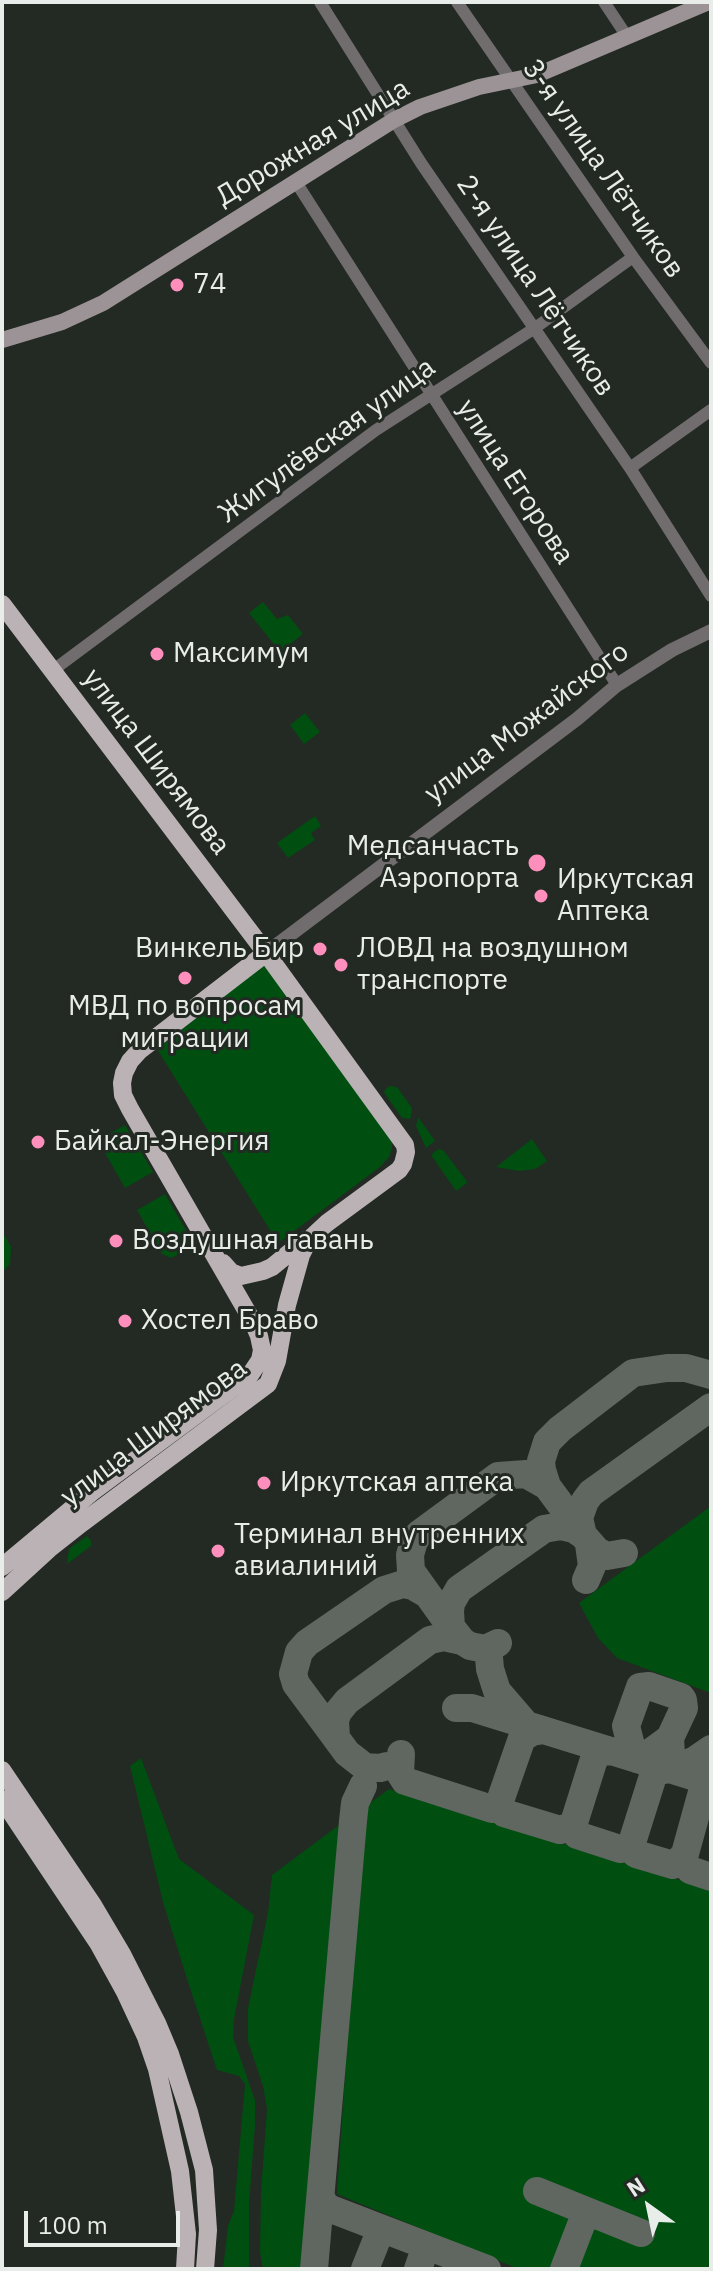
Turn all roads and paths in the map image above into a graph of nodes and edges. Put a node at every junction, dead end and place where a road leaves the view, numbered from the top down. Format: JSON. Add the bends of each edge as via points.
{"nodes":[{"id":1,"x":320,"y":2,"type":"edge"},
{"id":2,"x":457,"y":2,"type":"edge"},
{"id":3,"x":604,"y":2,"type":"edge"},
{"id":4,"x":709,"y":2,"type":"edge"},
{"id":5,"x":628,"y":38,"type":"junction"},
{"id":6,"x":510,"y":80,"type":"junction"},
{"id":7,"x":394,"y":120,"type":"junction"},
{"id":8,"x":296,"y":182,"type":"junction"},
{"id":9,"x":633,"y":257,"type":"junction"},
{"id":10,"x":535,"y":328,"type":"junction"},
{"id":11,"x":2,"y":340,"type":"edge"},
{"id":12,"x":711,"y":363,"type":"edge"},
{"id":13,"x":431,"y":394,"type":"junction"},
{"id":14,"x":711,"y":410,"type":"edge"},
{"id":15,"x":630,"y":468,"type":"junction"},
{"id":16,"x":711,"y":596,"type":"edge"},
{"id":17,"x":2,"y":604,"type":"edge"},
{"id":18,"x":711,"y":631,"type":"edge"},
{"id":19,"x":52,"y":671,"type":"junction"},
{"id":20,"x":617,"y":685,"type":"junction"},
{"id":21,"x":266,"y":953,"type":"junction"},
{"id":22,"x":327,"y":1223,"type":"junction"},
{"id":23,"x":212,"y":1252,"type":"junction"},
{"id":24,"x":2,"y":1567,"type":"edge"},
{"id":25,"x":2,"y":1592,"type":"edge"},
{"id":26,"x":2,"y":1770,"type":"edge"},
{"id":27,"x":2,"y":1799,"type":"edge"},
{"id":28,"x":185,"y":2102,"type":"junction"},
{"id":29,"x":168,"y":2114,"type":"junction"},
{"id":30,"x":206,"y":2192,"type":"junction"},
{"id":31,"x":183,"y":2198,"type":"junction"},
{"id":32,"x":185,"y":2269,"type":"edge"},
{"id":33,"x":205,"y":2269,"type":"edge"}],
"edges":[{"from":1,"to":7,"type":"street","name":"2-я улица Лётчиков"},
{"from":2,"to":6,"type":"street","name":"3-я улица Лётчиков"},
{"from":3,"to":5,"type":"street"},
{"from":4,"to":5,"type":"main road","name":"Дорожная улица"},
{"from":5,"to":6,"type":"main road","name":"Дорожная улица","via":[[551,70]]},
{"from":6,"to":7,"type":"main road","name":"Дорожная улица","via":[[447,96]]},
{"from":6,"to":9,"type":"street","name":"3-я улица Лётчиков"},
{"from":7,"to":8,"type":"main road","name":"Дорожная улица"},
{"from":7,"to":10,"type":"street","name":"2-я улица Лётчиков"},
{"from":8,"to":11,"type":"main road","name":"Дорожная улица","via":[[103,303]]},
{"from":8,"to":13,"type":"street","name":"улица Егорова"},
{"from":9,"to":10,"type":"street","name":"Жигулёвская улица"},
{"from":9,"to":12,"type":"street","name":"3-я улица Лётчиков"},
{"from":10,"to":13,"type":"street","name":"Жигулёвская улица"},
{"from":10,"to":15,"type":"street","name":"2-я улица Лётчиков"},
{"from":13,"to":19,"type":"street","name":"Жигулёвская улица"},
{"from":13,"to":20,"type":"street","name":"улица Егорова"},
{"from":14,"to":15,"type":"street"},
{"from":15,"to":16,"type":"street","name":"2-я улица Лётчиков"},
{"from":17,"to":19,"type":"main road","name":"улица Ширямова"},
{"from":18,"to":20,"type":"street","name":"улица Можайского"},
{"from":19,"to":21,"type":"main road","name":"улица Ширямова"},
{"from":20,"to":21,"type":"street","name":"улица Можайского"},
{"from":21,"to":22,"type":"main road","name":"улица Ширямова","via":[[405,1145],[399,1170]]},
{"from":21,"to":23,"type":"main road","name":"улица Ширямова","via":[[140,1050],[122,1083],[130,1109]]},
{"from":22,"to":23,"type":"main road","via":[[272,1267],[251,1274],[231,1272]]},
{"from":22,"to":25,"type":"main road","name":"улица Ширямова","via":[[301,1255],[281,1350],[268,1384],[82,1523]]},
{"from":23,"to":24,"type":"main road","name":"улица Ширямова","via":[[259,1336],[257,1367]]},
{"from":26,"to":28,"type":"main road","via":[[122,1954],[157,2023]]},
{"from":27,"to":29,"type":"main road","via":[[111,1966],[146,2037]]},
{"from":28,"to":29,"type":"main road","via":[[189,2129],[178,2131]]},
{"from":28,"to":30,"type":"main road"},
{"from":29,"to":31,"type":"main road"},
{"from":30,"to":31,"type":"main road","via":[[194,2180],[185,2186]]},
{"from":30,"to":33,"type":"main road"},
{"from":31,"to":32,"type":"main road"}]}
